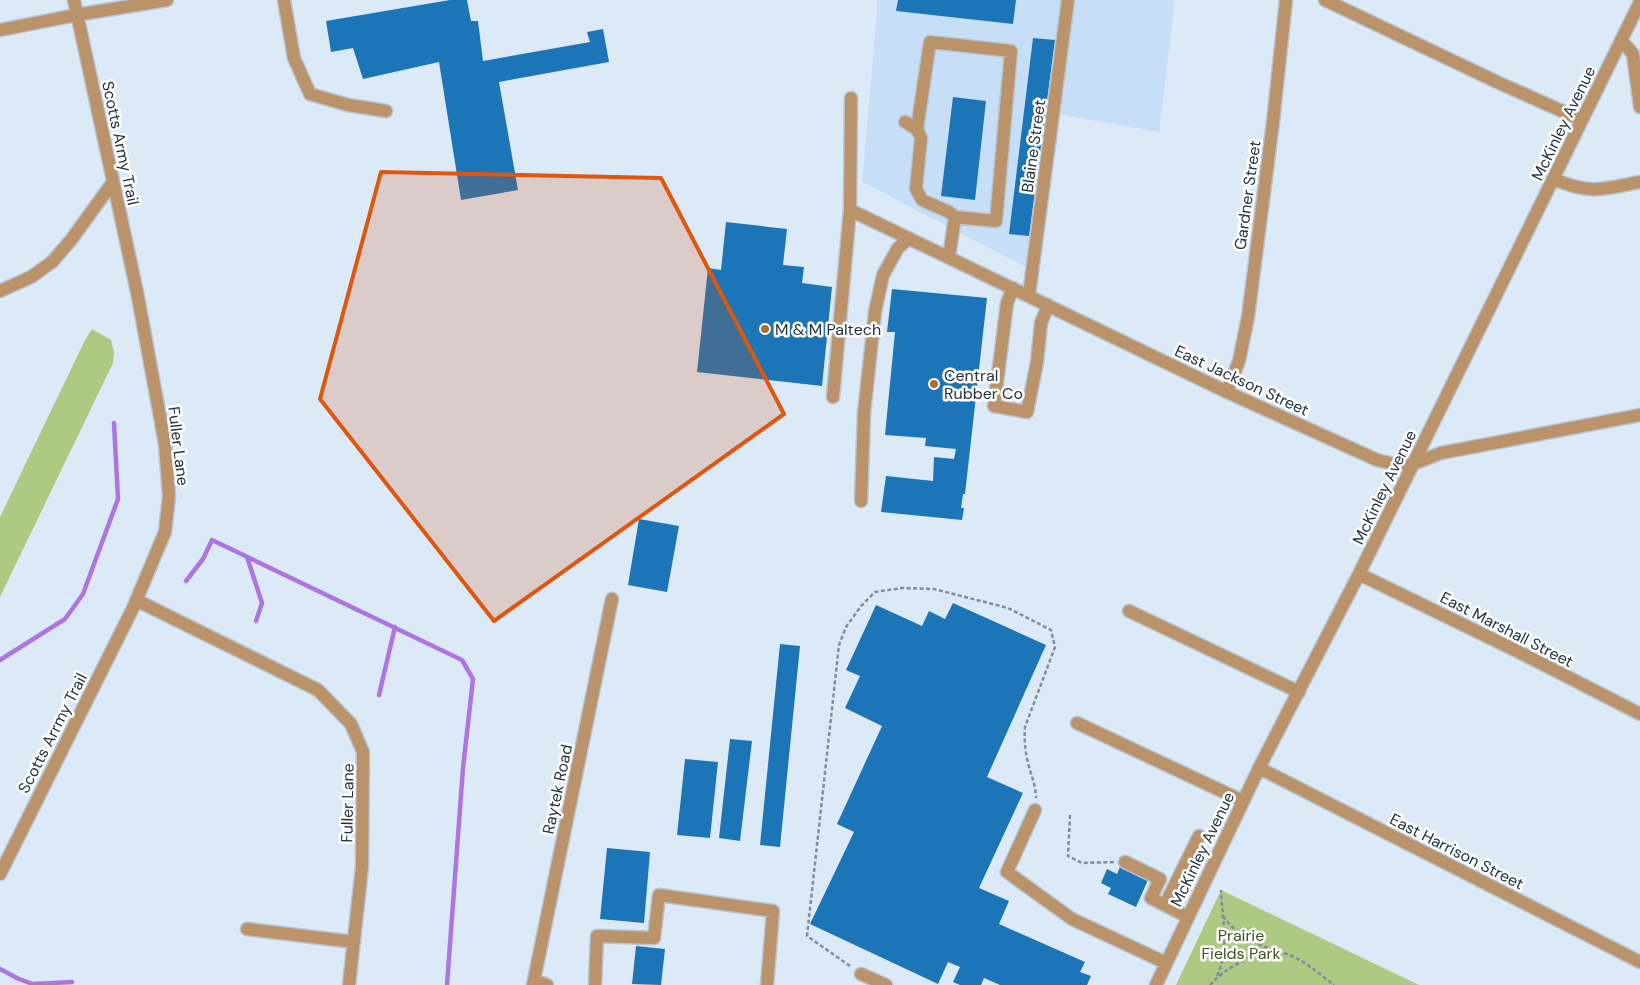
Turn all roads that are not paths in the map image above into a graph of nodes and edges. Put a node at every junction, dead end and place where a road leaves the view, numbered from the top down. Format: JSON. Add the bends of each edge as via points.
{"nodes":[{"id":1,"x":74,"y":0,"type":"edge"},
{"id":2,"x":167,"y":0,"type":"edge"},
{"id":3,"x":284,"y":0,"type":"edge"},
{"id":4,"x":1068,"y":0,"type":"edge"},
{"id":5,"x":1286,"y":0,"type":"edge"},
{"id":6,"x":1325,"y":0,"type":"edge"},
{"id":7,"x":1640,"y":2,"type":"edge"},
{"id":8,"x":76,"y":15,"type":"junction"},
{"id":9,"x":0,"y":30,"type":"edge"},
{"id":10,"x":1621,"y":40,"type":"junction"},
{"id":11,"x":851,"y":98,"type":"dead end"},
{"id":12,"x":1640,"y":107,"type":"edge"},
{"id":13,"x":386,"y":111,"type":"dead end"},
{"id":14,"x":1582,"y":120,"type":"junction"},
{"id":15,"x":905,"y":122,"type":"dead end"},
{"id":16,"x":917,"y":129,"type":"junction"},
{"id":17,"x":1554,"y":179,"type":"junction"},
{"id":18,"x":113,"y":182,"type":"junction"},
{"id":19,"x":1640,"y":182,"type":"edge"},
{"id":20,"x":850,"y":210,"type":"junction"},
{"id":21,"x":955,"y":217,"type":"junction"},
{"id":22,"x":909,"y":238,"type":"junction"},
{"id":23,"x":948,"y":257,"type":"junction"},
{"id":24,"x":1013,"y":288,"type":"junction"},
{"id":25,"x":0,"y":290,"type":"edge"},
{"id":26,"x":137,"y":292,"type":"joint"},
{"id":27,"x":1029,"y":295,"type":"junction"},
{"id":28,"x":1048,"y":305,"type":"junction"},
{"id":29,"x":1228,"y":392,"type":"junction"},
{"id":30,"x":833,"y":397,"type":"dead end"},
{"id":31,"x":1640,"y":415,"type":"edge"},
{"id":32,"x":1413,"y":464,"type":"junction"},
{"id":33,"x":861,"y":501,"type":"dead end"},
{"id":34,"x":1360,"y":574,"type":"junction"},
{"id":35,"x":612,"y":599,"type":"dead end"},
{"id":36,"x":135,"y":604,"type":"junction"},
{"id":37,"x":1129,"y":611,"type":"dead end"},
{"id":38,"x":1299,"y":692,"type":"junction"},
{"id":39,"x":1640,"y":714,"type":"edge"},
{"id":40,"x":1077,"y":723,"type":"dead end"},
{"id":41,"x":1259,"y":768,"type":"junction"},
{"id":42,"x":1243,"y":800,"type":"junction"},
{"id":43,"x":1035,"y":810,"type":"road end"},
{"id":44,"x":1199,"y":836,"type":"dead end"},
{"id":45,"x":1126,"y":862,"type":"road end"},
{"id":46,"x":0,"y":874,"type":"edge"},
{"id":47,"x":1165,"y":905,"type":"junction"},
{"id":48,"x":1188,"y":917,"type":"junction"},
{"id":49,"x":247,"y":928,"type":"dead end"},
{"id":50,"x":354,"y":942,"type":"junction"},
{"id":51,"x":1640,"y":962,"type":"edge"},
{"id":52,"x":1166,"y":963,"type":"junction"},
{"id":53,"x":861,"y":974,"type":"road end"},
{"id":54,"x":538,"y":983,"type":"edge"},
{"id":55,"x":349,"y":985,"type":"edge"},
{"id":56,"x":595,"y":985,"type":"edge"},
{"id":57,"x":767,"y":985,"type":"edge"},
{"id":58,"x":886,"y":985,"type":"edge"},
{"id":59,"x":1156,"y":985,"type":"edge"}],
"edges":[{"from":1,"to":8,"type":"street","name":"Scotts Army Trail"},
{"from":2,"to":8,"type":"street"},
{"from":3,"to":13,"type":"street","via":[[294,58],[310,94]]},
{"from":4,"to":27,"type":"street","name":"Blaine Street"},
{"from":5,"to":29,"type":"street","name":"Gardner Street","via":[[1274,122],[1248,317],[1239,361]]},
{"from":6,"to":14,"type":"street"},
{"from":7,"to":10,"type":"street","name":"McKinley Avenue"},
{"from":8,"to":9,"type":"street"},
{"from":8,"to":18,"type":"street","name":"Scotts Army Trail"},
{"from":10,"to":12,"type":"street","via":[[1633,54]]},
{"from":10,"to":14,"type":"street","name":"McKinley Avenue"},
{"from":11,"to":20,"type":"street"},
{"from":14,"to":17,"type":"street","name":"McKinley Avenue"},
{"from":15,"to":16,"type":"street"},
{"from":16,"to":21,"type":"street","via":[[921,138],[916,189],[922,200]]},
{"from":16,"to":21,"type":"street","via":[[930,42],[1011,51],[996,221]]},
{"from":17,"to":19,"type":"street","via":[[1595,190]]},
{"from":17,"to":32,"type":"street","name":"McKinley Avenue"},
{"from":18,"to":25,"type":"street","via":[[52,262],[31,277]]},
{"from":18,"to":26,"type":"street","name":"Scotts Army Trail"},
{"from":20,"to":22,"type":"street","name":"East Jackson Street"},
{"from":20,"to":30,"type":"street"},
{"from":21,"to":23,"type":"street"},
{"from":22,"to":23,"type":"street","name":"East Jackson Street"},
{"from":22,"to":33,"type":"street","via":[[898,248],[883,275],[875,312],[864,413]]},
{"from":23,"to":24,"type":"street","name":"East Jackson Street"},
{"from":24,"to":27,"type":"street","name":"East Jackson Street"},
{"from":24,"to":28,"type":"street","via":[[1007,303],[994,406],[1027,412],[1037,362],[1040,323]]},
{"from":26,"to":36,"type":"street","name":"Fuller Lane","via":[[165,444],[169,496],[165,532]]},
{"from":27,"to":28,"type":"street","name":"East Jackson Street"},
{"from":28,"to":29,"type":"street","name":"East Jackson Street"},
{"from":29,"to":32,"type":"street","name":"East Jackson Street","via":[[1377,460]]},
{"from":31,"to":32,"type":"street","name":"East Jackson Street","via":[[1441,453]]},
{"from":32,"to":34,"type":"street","name":"McKinley Avenue"},
{"from":34,"to":38,"type":"street","name":"McKinley Avenue"},
{"from":34,"to":39,"type":"street","name":"East Marshall Street"},
{"from":35,"to":54,"type":"street","name":"Raytek Road"},
{"from":36,"to":46,"type":"street","name":"Scotts Arrmy Trail"},
{"from":36,"to":50,"type":"street","name":"Fuller Lane","via":[[318,690],[350,724],[363,752],[362,867]]},
{"from":37,"to":38,"type":"street"},
{"from":38,"to":41,"type":"street","name":"McKinley Avenue"},
{"from":40,"to":42,"type":"street"},
{"from":41,"to":42,"type":"street","name":"McKinley Avenue"},
{"from":41,"to":51,"type":"street","name":"East Harrison Street"},
{"from":42,"to":48,"type":"street","name":"McKinley Avenue"},
{"from":43,"to":52,"type":"street","via":[[1006,872],[1072,919]]},
{"from":44,"to":47,"type":"street"},
{"from":45,"to":47,"type":"street","via":[[1160,879],[1151,898]]},
{"from":47,"to":48,"type":"street"},
{"from":48,"to":52,"type":"street","name":"McKinley Avenue"},
{"from":49,"to":50,"type":"street"},
{"from":50,"to":55,"type":"street","name":"Fuller Lane"},
{"from":52,"to":59,"type":"street","name":"McKinley Avenue"},
{"from":53,"to":58,"type":"street"},
{"from":56,"to":57,"type":"street","via":[[597,936],[654,938],[659,894],[773,911]]}]}
